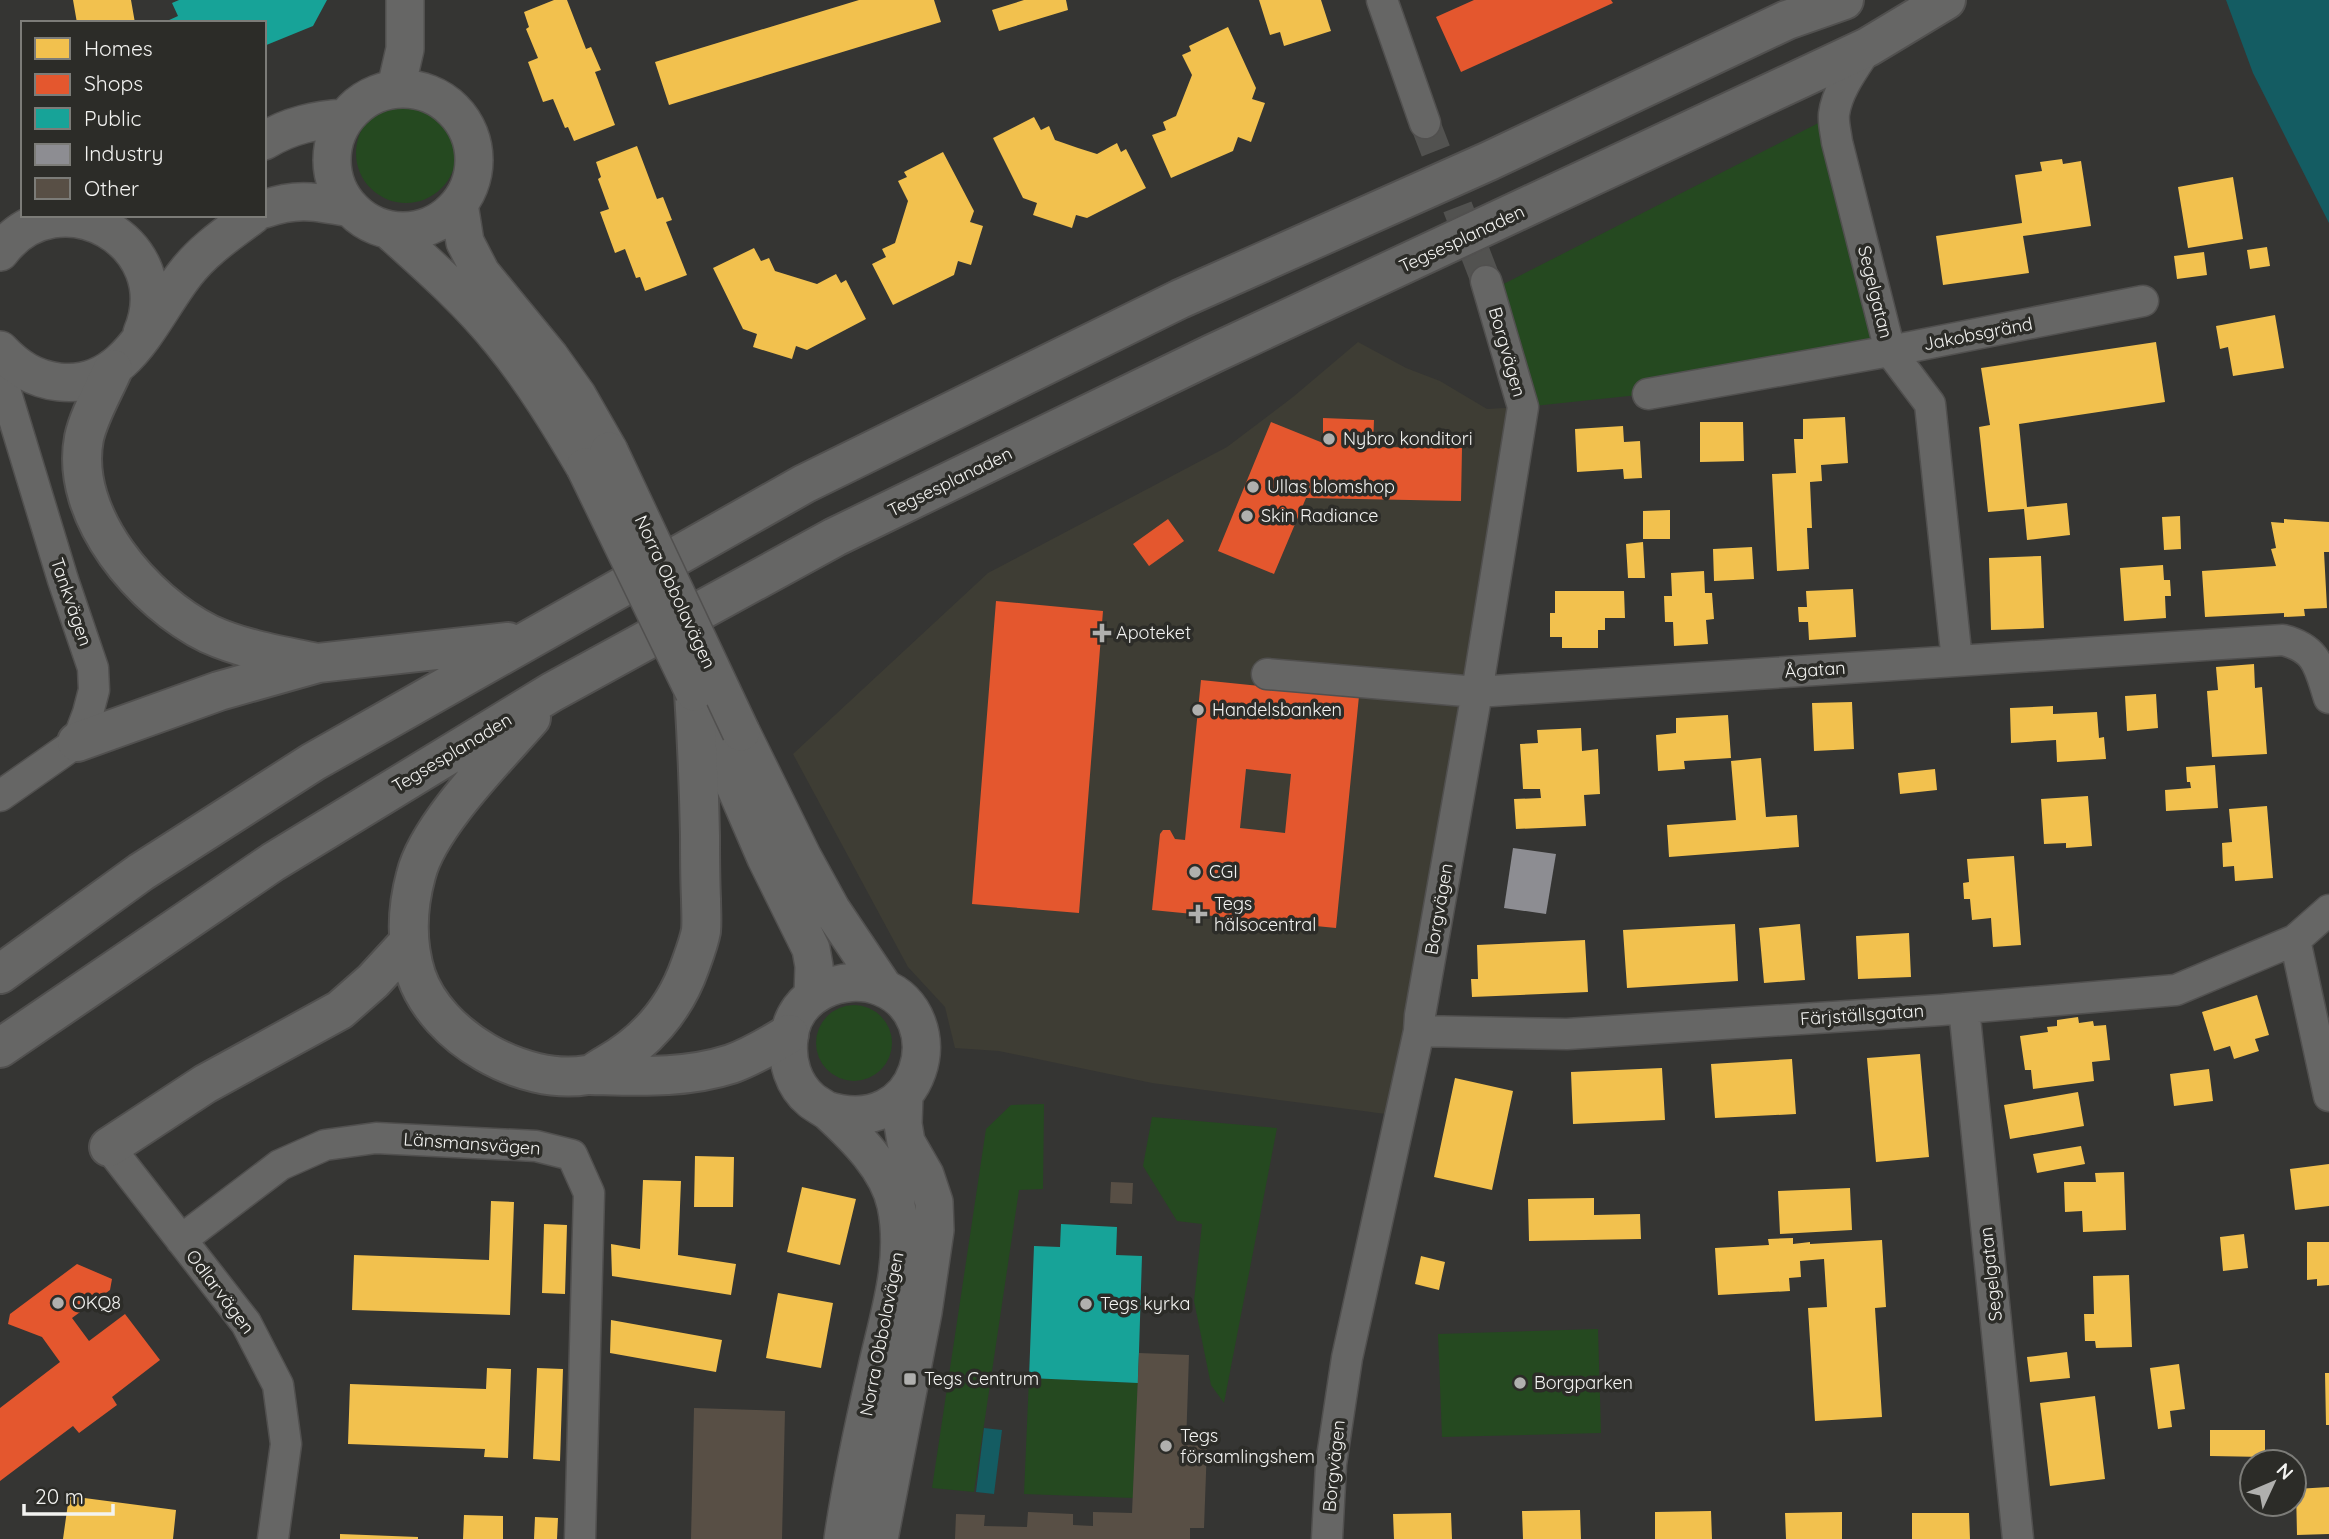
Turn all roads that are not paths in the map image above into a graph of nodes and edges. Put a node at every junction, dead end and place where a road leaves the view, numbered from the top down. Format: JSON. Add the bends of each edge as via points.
{"nodes":[{"id":1,"x":405,"y":0,"type":"edge"},
{"id":2,"x":1382,"y":0,"type":"edge"},
{"id":3,"x":1844,"y":0,"type":"edge"},
{"id":4,"x":1946,"y":0,"type":"edge"},
{"id":5,"x":1783,"y":10,"type":"edge"},
{"id":6,"x":1868,"y":47,"type":"junction"},
{"id":7,"x":396,"y":88,"type":"junction"},
{"id":8,"x":345,"y":118,"type":"junction"},
{"id":9,"x":1425,"y":123,"type":"tunnel mouth"},
{"id":10,"x":266,"y":140,"type":"edge"},
{"id":11,"x":459,"y":204,"type":"junction"},
{"id":12,"x":266,"y":208,"type":"edge"},
{"id":13,"x":351,"y":208,"type":"junction"},
{"id":14,"x":250,"y":217,"type":"edge"},
{"id":15,"x":116,"y":220,"type":"edge"},
{"id":16,"x":16,"y":223,"type":"edge"},
{"id":17,"x":389,"y":230,"type":"junction"},
{"id":18,"x":0,"y":252,"type":"edge"},
{"id":19,"x":1486,"y":281,"type":"tunnel mouth"},
{"id":20,"x":2143,"y":301,"type":"dead end"},
{"id":21,"x":139,"y":340,"type":"junction"},
{"id":22,"x":0,"y":350,"type":"edge"},
{"id":23,"x":1890,"y":351,"type":"junction"},
{"id":24,"x":113,"y":369,"type":"junction"},
{"id":25,"x":0,"y":373,"type":"edge"},
{"id":26,"x":1648,"y":394,"type":"dead end"},
{"id":27,"x":597,"y":459,"type":"junction"},
{"id":28,"x":524,"y":640,"type":"junction"},
{"id":29,"x":1957,"y":661,"type":"junction"},
{"id":30,"x":318,"y":663,"type":"junction"},
{"id":31,"x":1267,"y":674,"type":"dead end"},
{"id":32,"x":552,"y":692,"type":"junction"},
{"id":33,"x":694,"y":692,"type":"joint"},
{"id":34,"x":1478,"y":692,"type":"junction"},
{"id":35,"x":2329,"y":698,"type":"edge"},
{"id":36,"x":77,"y":742,"type":"junction"},
{"id":37,"x":719,"y":746,"type":"junction"},
{"id":38,"x":0,"y":796,"type":"edge"},
{"id":39,"x":2329,"y":910,"type":"edge"},
{"id":40,"x":2295,"y":940,"type":"junction"},
{"id":41,"x":408,"y":943,"type":"junction"},
{"id":42,"x":0,"y":974,"type":"edge"},
{"id":43,"x":884,"y":988,"type":"junction"},
{"id":44,"x":813,"y":996,"type":"junction"},
{"id":45,"x":1964,"y":1008,"type":"junction"},
{"id":46,"x":1419,"y":1031,"type":"junction"},
{"id":47,"x":789,"y":1034,"type":"junction"},
{"id":48,"x":0,"y":1048,"type":"edge"},
{"id":49,"x":589,"y":1075,"type":"junction"},
{"id":50,"x":904,"y":1095,"type":"junction"},
{"id":51,"x":2329,"y":1096,"type":"edge"},
{"id":52,"x":826,"y":1110,"type":"junction"},
{"id":53,"x":109,"y":1147,"type":"joint"},
{"id":54,"x":181,"y":1240,"type":"junction"},
{"id":55,"x":273,"y":1539,"type":"edge"},
{"id":56,"x":580,"y":1539,"type":"edge"},
{"id":57,"x":843,"y":1539,"type":"edge"},
{"id":58,"x":879,"y":1539,"type":"edge"},
{"id":59,"x":1327,"y":1539,"type":"edge"},
{"id":60,"x":2018,"y":1539,"type":"edge"}],
"edges":[{"from":1,"to":7,"type":"street","via":[[405,48]]},
{"from":2,"to":9,"type":"street"},
{"from":3,"to":5,"type":"main road"},
{"from":4,"to":6,"type":"main road","name":"Tegsesplanaden"},
{"from":5,"to":28,"type":"main road","via":[[1489,160],[1180,299],[804,484]]},
{"from":6,"to":23,"type":"street","name":"Segelgatan","via":[[1833,115]]},
{"from":6,"to":32,"type":"main road","name":"Tegsesplanaden","via":[[1212,354],[835,537]]},
{"from":7,"to":8,"type":"street","via":[[376,93]]},
{"from":7,"to":11,"type":"street","via":[[437,96],[466,125],[475,166]]},
{"from":8,"to":10,"type":"street","via":[[315,120]]},
{"from":8,"to":13,"type":"street","via":[[332,155],[340,192]]},
{"from":11,"to":17,"type":"street","via":[[421,229]]},
{"from":11,"to":27,"type":"street","name":"Norra Obbolavägen","via":[[465,242],[481,273],[577,395]]},
{"from":12,"to":13,"type":"street","via":[[310,201]]},
{"from":13,"to":17,"type":"street"},
{"from":14,"to":21,"type":"street","via":[[186,273]]},
{"from":15,"to":16,"type":"street"},
{"from":15,"to":21,"type":"street","via":[[116,234],[138,259],[149,291]]},
{"from":16,"to":18,"type":"street","via":[[18,233]]},
{"from":17,"to":27,"type":"street","name":"Norra Obbolavägen","via":[[458,293],[501,341],[554,414]]},
{"from":19,"to":34,"type":"street","name":"Borgvägen","via":[[1523,408]]},
{"from":20,"to":23,"type":"street","name":"Jakobsgränd"},
{"from":21,"to":24,"type":"street"},
{"from":22,"to":24,"type":"street","via":[[24,372],[46,381],[92,379]]},
{"from":23,"to":26,"type":"street","name":"Jakobsgränd"},
{"from":23,"to":29,"type":"street","name":"Segelgatan","via":[[1930,404]]},
{"from":24,"to":30,"type":"main road","via":[[84,436],[82,463],[85,488],[97,519],[118,556],[145,589],[207,633],[264,653]]},
{"from":25,"to":36,"type":"street","name":"Tankvägen","via":[[93,668],[93,690]]},
{"from":27,"to":33,"type":"street","name":"Norra Obbolavägen","bridge":true},
{"from":27,"to":37,"type":"street","name":"Norra Obbolavägen","bridge":true},
{"from":28,"to":30,"type":"main road"},
{"from":28,"to":42,"type":"main road","via":[[313,762],[141,872]]},
{"from":29,"to":34,"type":"street","name":"Ågatan"},
{"from":29,"to":35,"type":"street","name":"Ågatan","via":[[2283,640],[2301,645],[2318,662]]},
{"from":30,"to":36,"type":"main road","via":[[219,691]]},
{"from":31,"to":34,"type":"street","name":"Ågatan"},
{"from":32,"to":41,"type":"main road","via":[[428,844],[416,874]]},
{"from":32,"to":48,"type":"main road","name":"Tegsesplanaden","via":[[273,862]]},
{"from":33,"to":37,"type":"main road"},
{"from":34,"to":46,"type":"street","name":"Borgvägen"},
{"from":36,"to":38,"type":"street"},
{"from":37,"to":43,"type":"street","name":"Norra Obbolavägen","via":[[803,858]]},
{"from":37,"to":44,"type":"street","name":"Norra Obbolavägen","via":[[765,858],[811,949]]},
{"from":37,"to":49,"type":"main road","via":[[701,931],[690,967],[675,999],[650,1032]]},
{"from":39,"to":40,"type":"street"},
{"from":40,"to":45,"type":"street","name":"Färjställsgatan","via":[[2176,990]]},
{"from":40,"to":51,"type":"street"},
{"from":41,"to":49,"type":"main road","via":[[430,1004],[481,1050],[536,1073]]},
{"from":41,"to":53,"type":"main road","via":[[340,1010],[205,1084]]},
{"from":43,"to":44,"type":"street","via":[[848,982]]},
{"from":43,"to":50,"type":"street","name":"Norra Obbolavägen","via":[[912,1014],[920,1033],[922,1052]]},
{"from":44,"to":47,"type":"street"},
{"from":45,"to":46,"type":"street","name":"Färjställsgatan","via":[[1567,1034]]},
{"from":45,"to":60,"type":"street","name":"Segelgatan"},
{"from":46,"to":59,"type":"street","name":"Borgvägen","via":[[1348,1358],[1331,1464]]},
{"from":47,"to":49,"type":"main road","via":[[731,1064],[703,1070],[666,1076]]},
{"from":47,"to":52,"type":"street","name":"Norra Obbolavägen","via":[[791,1070],[811,1100]]},
{"from":50,"to":52,"type":"street","via":[[876,1113],[842,1115]]},
{"from":50,"to":58,"type":"street","name":"Norra Obbolavägen","via":[[906,1142],[934,1202],[935,1230]]},
{"from":52,"to":57,"type":"street","name":"Norra Obbolavägen","via":[[858,1140],[886,1178],[901,1232],[898,1271],[852,1476]]},
{"from":53,"to":54,"type":"street","name":"Odlarvägen"},
{"from":54,"to":55,"type":"street","name":"Odlarvägen","via":[[246,1323],[278,1385],[286,1444]]},
{"from":54,"to":56,"type":"street","name":"Länsmansvägen","via":[[280,1165],[325,1145],[376,1138],[536,1146],[572,1154],[589,1193]]}]}
